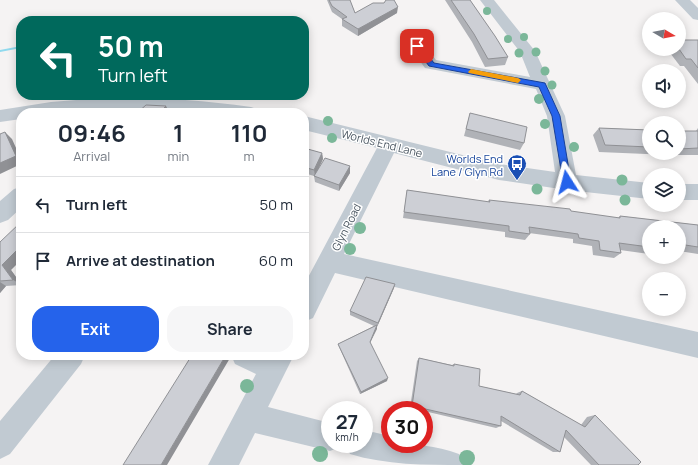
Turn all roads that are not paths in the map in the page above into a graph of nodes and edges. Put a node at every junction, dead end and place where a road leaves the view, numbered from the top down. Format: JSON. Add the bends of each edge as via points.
{"nodes":[{"id":1,"x":487,"y":0,"type":"edge"},
{"id":2,"x":682,"y":0,"type":"edge"},
{"id":3,"x":698,"y":16,"type":"edge"},
{"id":4,"x":410,"y":37,"type":"dead end"},
{"id":5,"x":542,"y":85,"type":"junction"},
{"id":6,"x":118,"y":108,"type":"edge"},
{"id":7,"x":202,"y":108,"type":"edge"},
{"id":8,"x":16,"y":114,"type":"edge"},
{"id":9,"x":0,"y":116,"type":"edge"},
{"id":10,"x":309,"y":124,"type":"edge"},
{"id":11,"x":388,"y":145,"type":"junction"},
{"id":12,"x":567,"y":182,"type":"junction"},
{"id":13,"x":642,"y":190,"type":"edge"},
{"id":14,"x":16,"y":200,"type":"edge"},
{"id":15,"x":0,"y":214,"type":"edge"},
{"id":16,"x":329,"y":261,"type":"junction"},
{"id":17,"x":309,"y":300,"type":"edge"},
{"id":18,"x":698,"y":344,"type":"edge"},
{"id":19,"x":68,"y":360,"type":"edge"},
{"id":20,"x":278,"y":362,"type":"edge"},
{"id":21,"x":250,"y":417,"type":"junction"},
{"id":22,"x":321,"y":435,"type":"edge"},
{"id":23,"x":0,"y":444,"type":"edge"},
{"id":24,"x":373,"y":449,"type":"edge"},
{"id":25,"x":405,"y":460,"type":"edge"},
{"id":26,"x":223,"y":465,"type":"edge"},
{"id":27,"x":448,"y":465,"type":"edge"}],
"edges":[{"from":1,"to":5,"type":"street","via":[[527,51]]},
{"from":2,"to":3,"type":"street"},
{"from":4,"to":5,"type":"street","via":[[432,64]]},
{"from":5,"to":12,"type":"street","via":[[556,116]]},
{"from":6,"to":7,"type":"street","via":[[165,104]]},
{"from":8,"to":9,"type":"street"},
{"from":10,"to":11,"type":"street","name":"Worlds End Lane"},
{"from":11,"to":12,"type":"street","name":"Worlds End Lane","via":[[499,172]]},
{"from":11,"to":16,"type":"street","name":"Glyn Road"},
{"from":12,"to":13,"type":"street","name":"Worlds End Lane"},
{"from":14,"to":15,"type":"street"},
{"from":16,"to":17,"type":"street","name":"Glyn Road"},
{"from":16,"to":18,"type":"street"},
{"from":19,"to":23,"type":"street"},
{"from":20,"to":21,"type":"street"},
{"from":21,"to":22,"type":"street"},
{"from":21,"to":26,"type":"street"},
{"from":24,"to":25,"type":"street"},
{"from":25,"to":27,"type":"street"}]}
